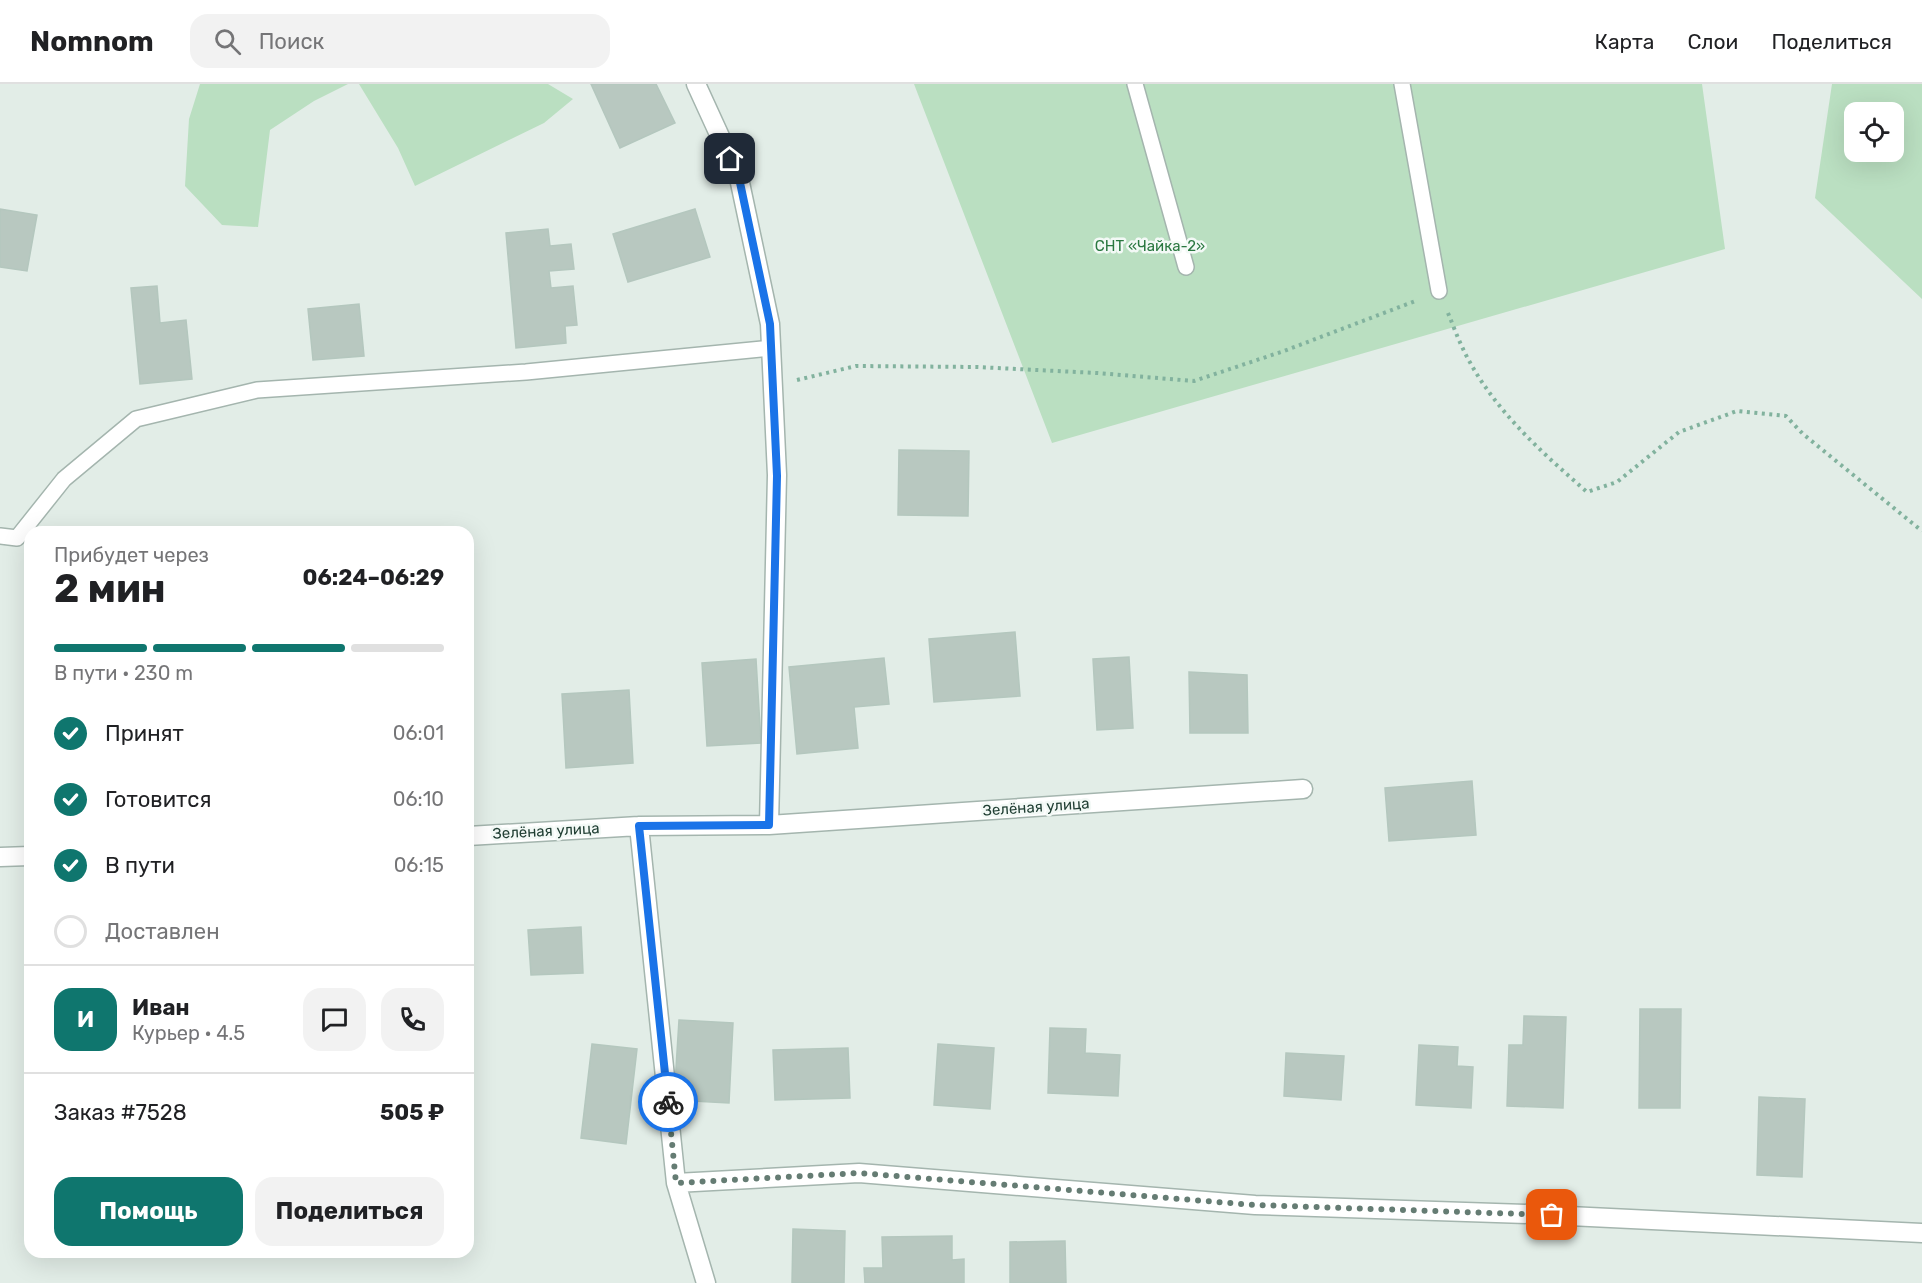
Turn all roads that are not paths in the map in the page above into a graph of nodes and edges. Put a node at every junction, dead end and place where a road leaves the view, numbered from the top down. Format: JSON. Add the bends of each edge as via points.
{"nodes":[{"id":1,"x":696,"y":84,"type":"edge"},
{"id":2,"x":1135,"y":84,"type":"edge"},
{"id":3,"x":1402,"y":84,"type":"edge"},
{"id":4,"x":1186,"y":267,"type":"dead end"},
{"id":5,"x":1439,"y":291,"type":"road end"},
{"id":6,"x":771,"y":348,"type":"junction"},
{"id":7,"x":27,"y":526,"type":"edge"},
{"id":8,"x":24,"y":529,"type":"edge"},
{"id":9,"x":0,"y":536,"type":"edge"},
{"id":10,"x":1304,"y":789,"type":"dead end"},
{"id":11,"x":769,"y":825,"type":"junction"},
{"id":12,"x":639,"y":826,"type":"junction"},
{"id":13,"x":474,"y":836,"type":"edge"},
{"id":14,"x":24,"y":856,"type":"edge"},
{"id":15,"x":0,"y":857,"type":"edge"},
{"id":16,"x":676,"y":1183,"type":"junction"},
{"id":17,"x":1922,"y":1233,"type":"edge"},
{"id":18,"x":706,"y":1283,"type":"edge"}],
"edges":[{"from":1,"to":6,"type":"street","via":[[739,178],[770,324]]},
{"from":2,"to":4,"type":"lane"},
{"from":3,"to":5,"type":"lane"},
{"from":6,"to":7,"type":"lane","via":[[526,372],[257,390],[147,416],[136,419],[64,479]]},
{"from":6,"to":11,"type":"street","via":[[777,476]]},
{"from":8,"to":9,"type":"lane","via":[[17,538]]},
{"from":10,"to":11,"type":"street","name":"Зелёная улица"},
{"from":11,"to":12,"type":"street","name":"Зелёная улица"},
{"from":12,"to":13,"type":"street","name":"Зелёная улица"},
{"from":12,"to":16,"type":"street"},
{"from":14,"to":15,"type":"street"},
{"from":16,"to":17,"type":"street","via":[[859,1173],[1255,1205]]},
{"from":16,"to":18,"type":"street"}]}
